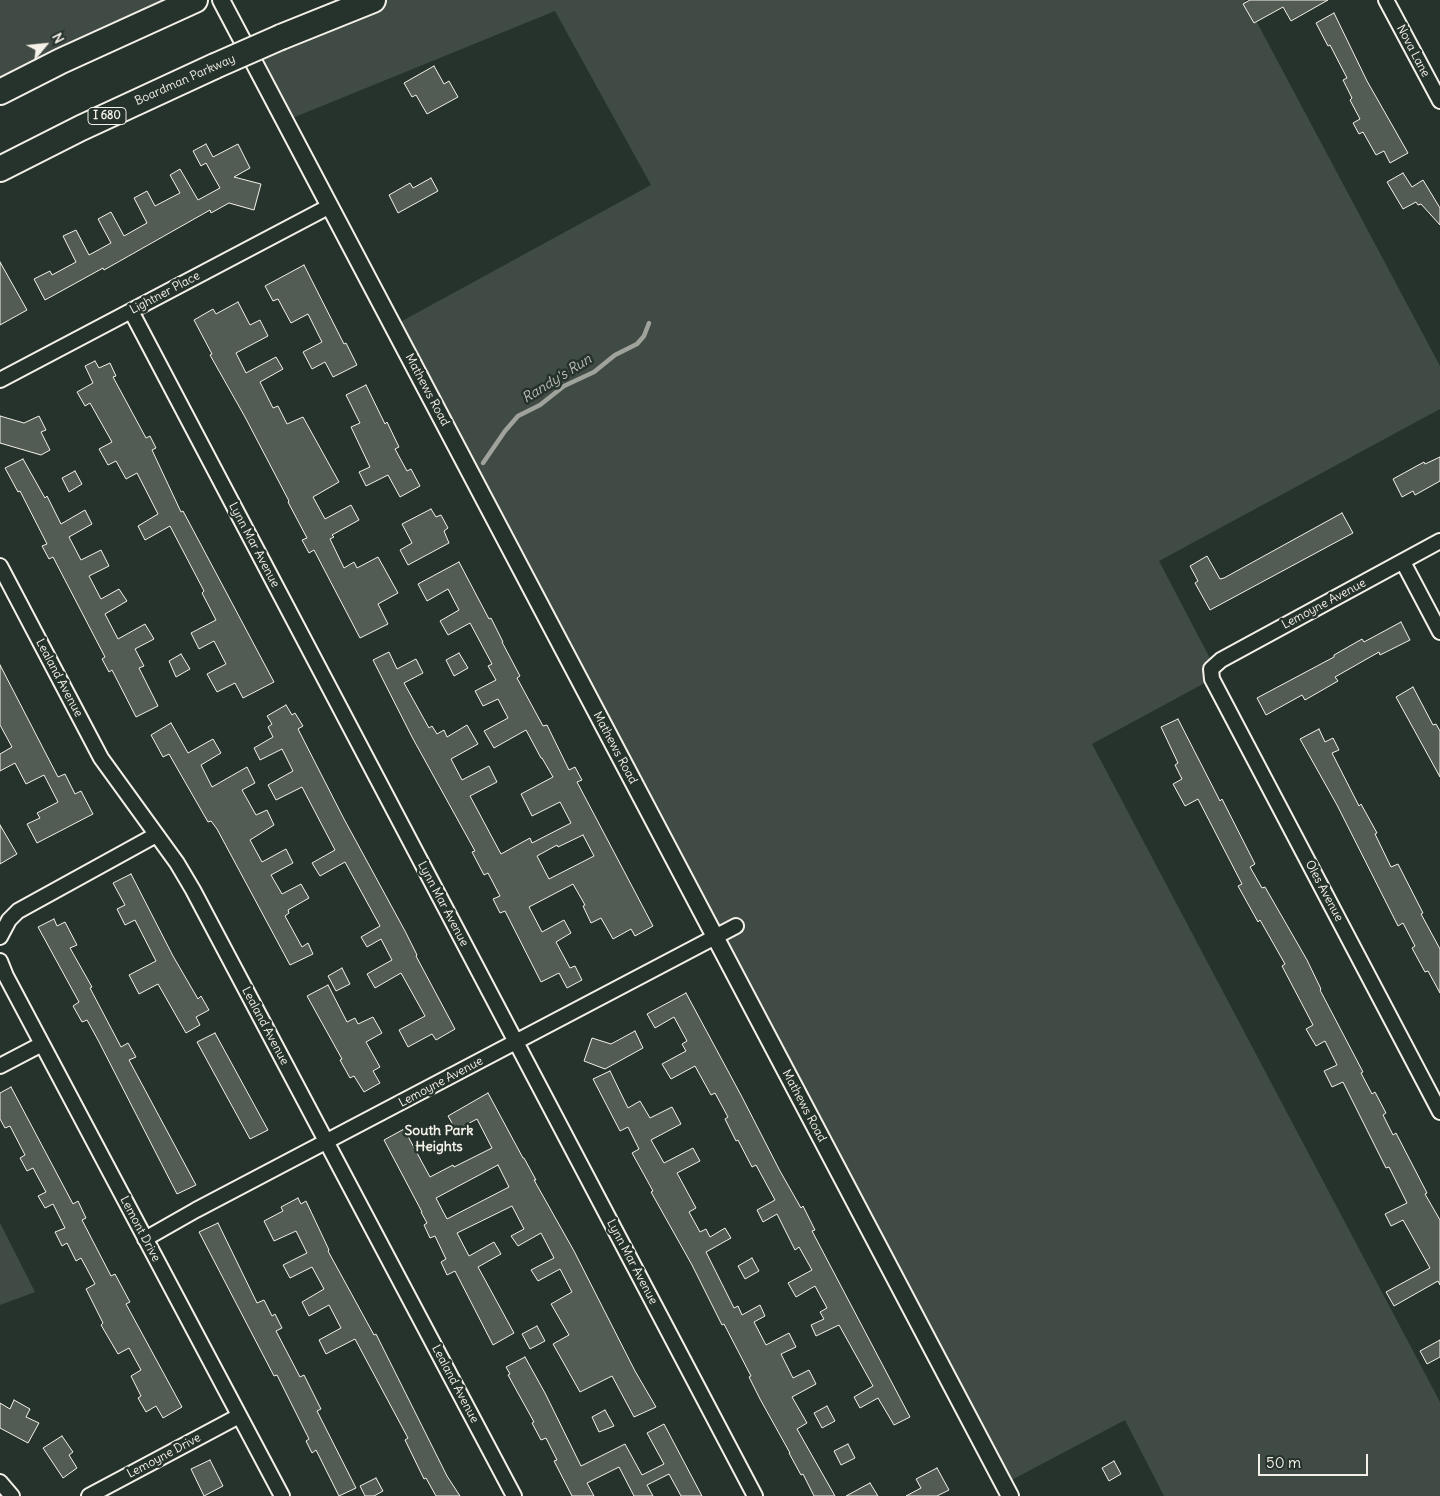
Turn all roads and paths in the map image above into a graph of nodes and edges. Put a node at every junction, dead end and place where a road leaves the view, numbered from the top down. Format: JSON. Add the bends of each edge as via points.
{"nodes":[{"id":1,"x":221,"y":0,"type":"edge"},
{"id":2,"x":373,"y":0,"type":"edge"},
{"id":3,"x":1386,"y":0,"type":"edge"},
{"id":4,"x":189,"y":2,"type":"edge"},
{"id":5,"x":0,"y":92,"type":"edge"},
{"id":6,"x":1440,"y":101,"type":"edge"},
{"id":7,"x":0,"y":169,"type":"edge"},
{"id":8,"x":330,"y":206,"type":"junction"},
{"id":9,"x":131,"y":311,"type":"junction"},
{"id":10,"x":0,"y":380,"type":"edge"},
{"id":11,"x":1440,"y":541,"type":"edge"},
{"id":12,"x":1403,"y":562,"type":"junction"},
{"id":13,"x":0,"y":566,"type":"edge"},
{"id":14,"x":1440,"y":632,"type":"edge"},
{"id":15,"x":1211,"y":670,"type":"joint"},
{"id":16,"x":156,"y":835,"type":"junction"},
{"id":17,"x":736,"y":926,"type":"dead end"},
{"id":18,"x":0,"y":937,"type":"edge"},
{"id":19,"x":715,"y":937,"type":"junction"},
{"id":20,"x":0,"y":961,"type":"edge"},
{"id":21,"x":516,"y":1042,"type":"junction"},
{"id":22,"x":42,"y":1044,"type":"junction"},
{"id":23,"x":0,"y":1066,"type":"edge"},
{"id":24,"x":1440,"y":1112,"type":"edge"},
{"id":25,"x":326,"y":1142,"type":"junction"},
{"id":26,"x":145,"y":1239,"type":"junction"},
{"id":27,"x":239,"y":1416,"type":"junction"},
{"id":28,"x":0,"y":1482,"type":"edge"},
{"id":29,"x":12,"y":1496,"type":"edge"},
{"id":30,"x":89,"y":1496,"type":"edge"},
{"id":31,"x":282,"y":1496,"type":"edge"},
{"id":32,"x":514,"y":1496,"type":"edge"},
{"id":33,"x":755,"y":1496,"type":"edge"},
{"id":34,"x":1010,"y":1496,"type":"edge"}],
"edges":[{"from":1,"to":8,"type":"street","name":"Mathews Road"},
{"from":2,"to":7,"type":"highway","name":"Boardman Parkway","number":"I 680","bridge":true,"via":[[215,66]]},
{"from":3,"to":6,"type":"street","name":"Nova Lane"},
{"from":4,"to":5,"type":"highway"},
{"from":8,"to":9,"type":"street","name":"Lightner Place"},
{"from":8,"to":19,"type":"street","name":"Mathews Road"},
{"from":9,"to":10,"type":"street","name":"Lightner Place"},
{"from":9,"to":21,"type":"street","name":"Lynn Mar Avenue"},
{"from":11,"to":12,"type":"street","name":"Lemoyne Avenue"},
{"from":12,"to":14,"type":"street"},
{"from":12,"to":15,"type":"street","name":"Lemoyne Avenue","via":[[1221,660]]},
{"from":13,"to":16,"type":"street","name":"Lealand Avenue","via":[[101,758]]},
{"from":15,"to":24,"type":"street","name":"Oles Avenue","via":[[1212,679]]},
{"from":16,"to":18,"type":"street","via":[[18,911],[8,920]]},
{"from":16,"to":25,"type":"street","name":"Lealand Avenue","via":[[193,890]]},
{"from":17,"to":19,"type":"street","name":"Lemoyne Avenue"},
{"from":19,"to":21,"type":"street","name":"Lemoyne Avenue"},
{"from":19,"to":34,"type":"street","name":"Mathews Road"},
{"from":20,"to":22,"type":"street","name":"Lemont Drive"},
{"from":21,"to":25,"type":"street","name":"Lemoyne Avenue"},
{"from":21,"to":33,"type":"street","name":"Lynn Mar Avenue"},
{"from":22,"to":23,"type":"street"},
{"from":22,"to":26,"type":"street","name":"Lemont Drive"},
{"from":25,"to":26,"type":"street","name":"Lemoyne Avenue"},
{"from":25,"to":32,"type":"street","name":"Lealand Avenue"},
{"from":26,"to":27,"type":"street","name":"Lemont Drive"},
{"from":27,"to":30,"type":"street","name":"Lemoyne Drive"},
{"from":27,"to":31,"type":"street","name":"Lemont Drive"},
{"from":28,"to":29,"type":"street"}]}
